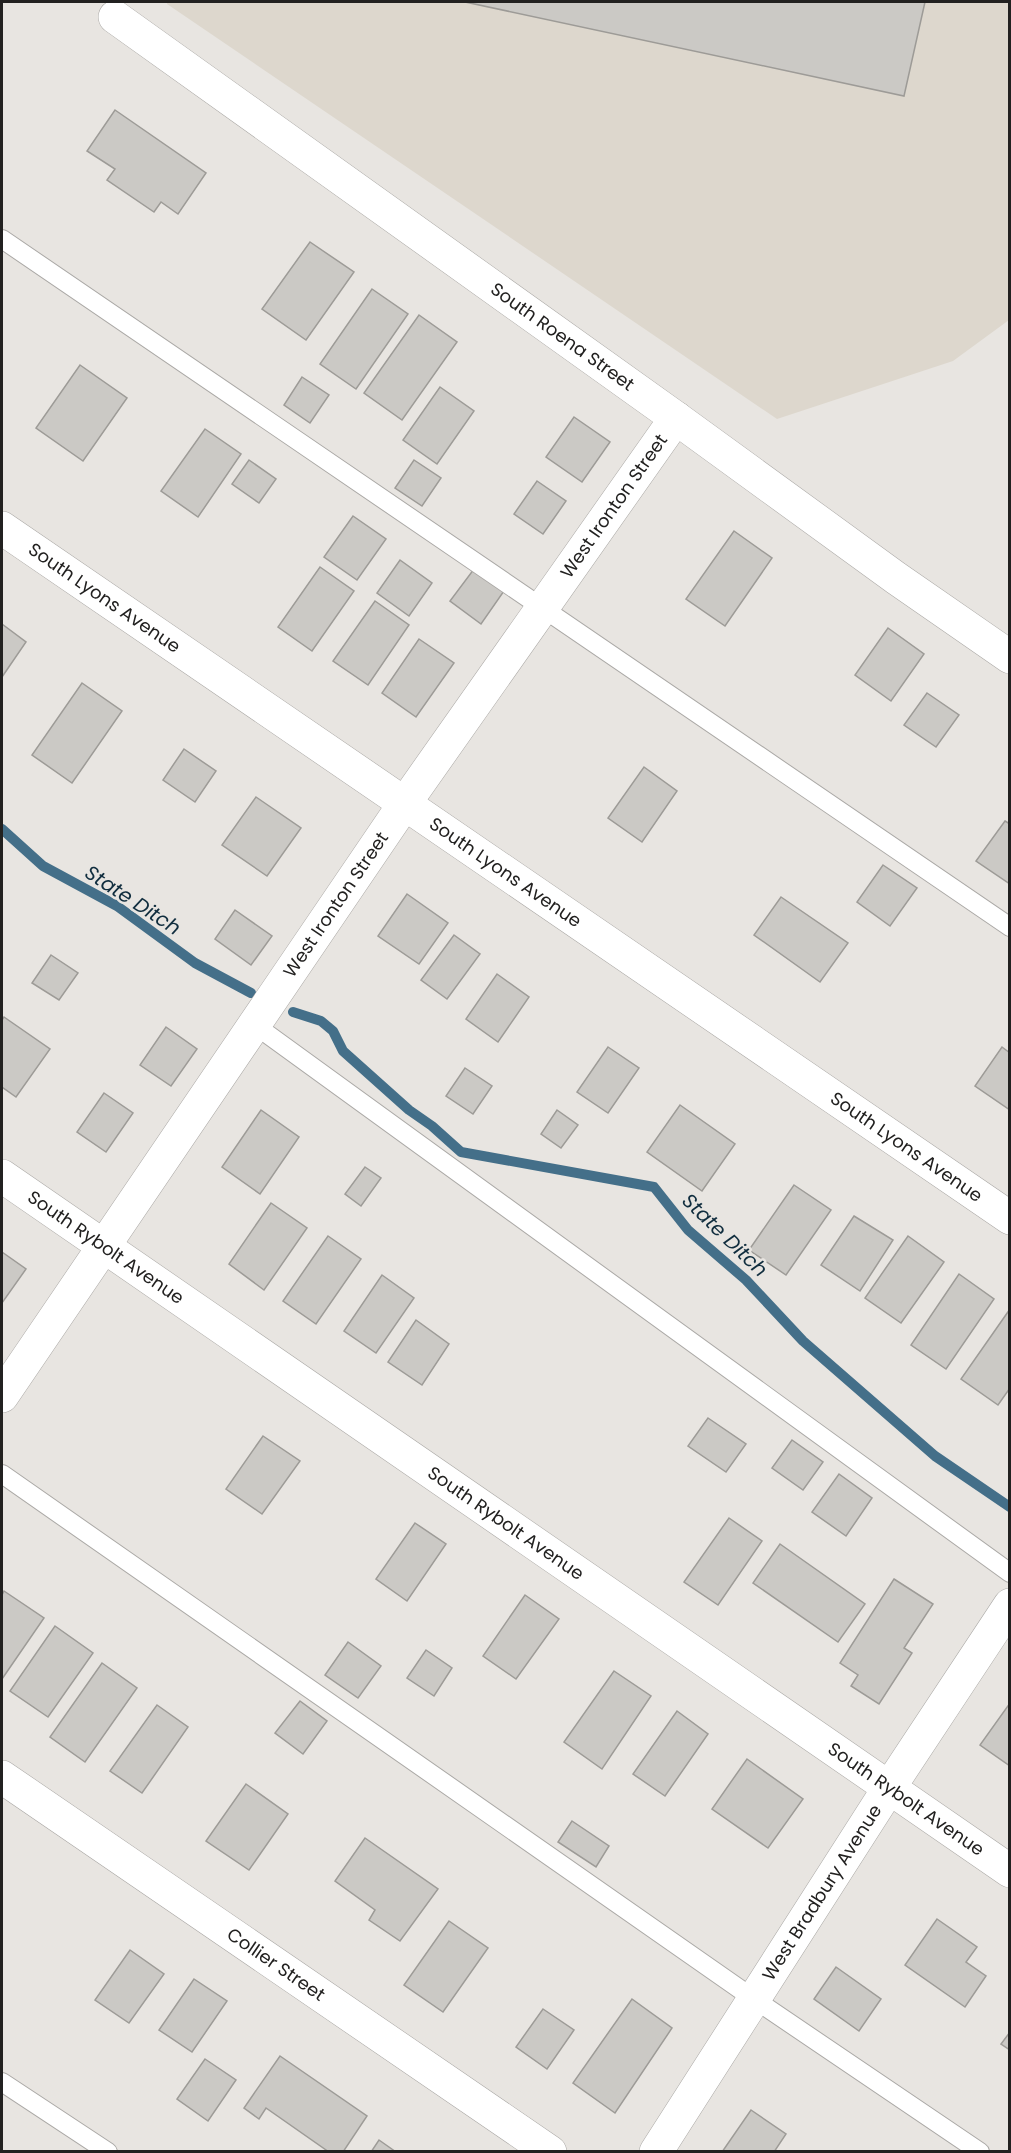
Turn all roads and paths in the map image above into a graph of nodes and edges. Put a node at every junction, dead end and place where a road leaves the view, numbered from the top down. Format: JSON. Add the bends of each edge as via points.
{"nodes":[{"id":1,"x":115,"y":17,"type":"dead end"},
{"id":2,"x":2,"y":239,"type":"edge"},
{"id":3,"x":676,"y":418,"type":"junction"},
{"id":4,"x":2,"y":528,"type":"edge"},
{"id":5,"x":543,"y":608,"type":"junction"},
{"id":6,"x":1010,"y":657,"type":"edge"},
{"id":7,"x":405,"y":803,"type":"junction"},
{"id":8,"x":1010,"y":927,"type":"edge"},
{"id":9,"x":255,"y":1025,"type":"junction"},
{"id":10,"x":2,"y":1176,"type":"edge"},
{"id":11,"x":1010,"y":1218,"type":"edge"},
{"id":12,"x":104,"y":1246,"type":"junction"},
{"id":13,"x":2,"y":1396,"type":"edge"},
{"id":14,"x":2,"y":1474,"type":"edge"},
{"id":15,"x":1010,"y":1573,"type":"edge"},
{"id":16,"x":1010,"y":1605,"type":"edge"},
{"id":17,"x":2,"y":1777,"type":"edge"},
{"id":18,"x":889,"y":1788,"type":"junction"},
{"id":19,"x":1010,"y":1871,"type":"edge"},
{"id":20,"x":754,"y":1999,"type":"junction"},
{"id":21,"x":2,"y":2082,"type":"edge"},
{"id":22,"x":108,"y":2151,"type":"edge"},
{"id":23,"x":550,"y":2151,"type":"edge"},
{"id":24,"x":656,"y":2151,"type":"edge"},
{"id":25,"x":980,"y":2151,"type":"edge"}],
"edges":[{"from":1,"to":3,"type":"street","name":"South Roena Street"},
{"from":2,"to":5,"type":"lane"},
{"from":3,"to":5,"type":"street","name":"West Ironton Street"},
{"from":3,"to":6,"type":"street","name":"South Roena Street"},
{"from":4,"to":7,"type":"street","name":"South Lyons Avenue"},
{"from":5,"to":7,"type":"street","name":"West Ironton Street"},
{"from":5,"to":8,"type":"lane"},
{"from":7,"to":9,"type":"street","name":"West Ironton Street"},
{"from":7,"to":11,"type":"street","name":"South Lyons Avenue"},
{"from":9,"to":12,"type":"street","name":"West Ironton Street"},
{"from":9,"to":15,"type":"lane"},
{"from":10,"to":12,"type":"street","name":"South Rybolt Avenue"},
{"from":12,"to":13,"type":"street","name":"West Ironton Street"},
{"from":12,"to":18,"type":"street","name":"South Rybolt Avenue"},
{"from":14,"to":20,"type":"lane"},
{"from":16,"to":18,"type":"street","name":"West Bradbury Avenue"},
{"from":17,"to":23,"type":"street","name":"Collier Street"},
{"from":18,"to":19,"type":"street","name":"South Rybolt Avenue"},
{"from":18,"to":20,"type":"street","name":"West Bradbury Avenue"},
{"from":20,"to":24,"type":"street","name":"West Bradbury Avenue"},
{"from":20,"to":25,"type":"lane"},
{"from":21,"to":22,"type":"lane"}]}
